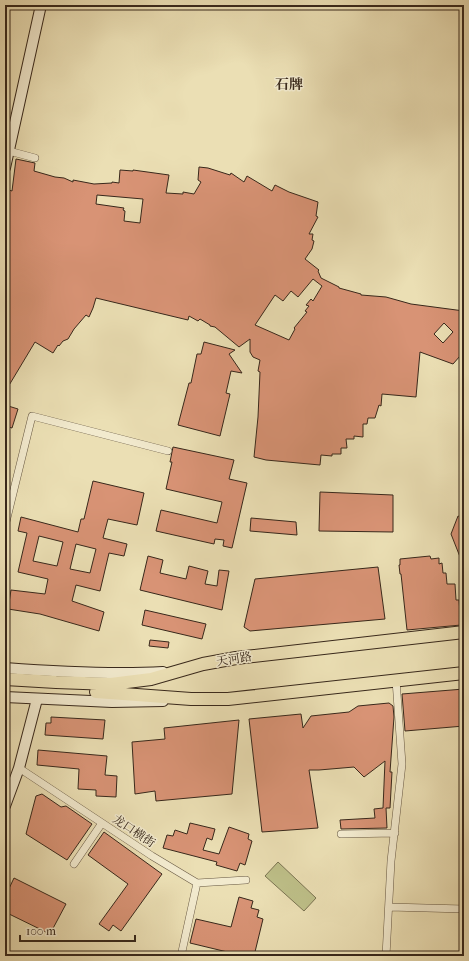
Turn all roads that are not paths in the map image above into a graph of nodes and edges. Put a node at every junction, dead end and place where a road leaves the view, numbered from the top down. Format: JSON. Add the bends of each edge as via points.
{"nodes":[{"id":1,"x":41,"y":5,"type":"edge"},
{"id":2,"x":8,"y":151,"type":"junction"},
{"id":3,"x":35,"y":158,"type":"dead end"},
{"id":4,"x":5,"y":168,"type":"edge"},
{"id":5,"x":168,"y":451,"type":"dead end"},
{"id":6,"x":5,"y":526,"type":"edge"},
{"id":7,"x":464,"y":632,"type":"edge"},
{"id":8,"x":5,"y":668,"type":"edge"},
{"id":9,"x":179,"y":671,"type":"junction"},
{"id":10,"x":464,"y":673,"type":"edge"},
{"id":11,"x":5,"y":679,"type":"edge"},
{"id":12,"x":396,"y":680,"type":"junction"},
{"id":13,"x":5,"y":687,"type":"edge"},
{"id":14,"x":56,"y":687,"type":"junction"},
{"id":15,"x":5,"y":697,"type":"edge"},
{"id":16,"x":37,"y":699,"type":"junction"},
{"id":17,"x":191,"y":699,"type":"junction"},
{"id":18,"x":19,"y":768,"type":"junction"},
{"id":19,"x":5,"y":806,"type":"edge"},
{"id":20,"x":102,"y":823,"type":"junction"},
{"id":21,"x":395,"y":833,"type":"junction"},
{"id":22,"x":341,"y":834,"type":"dead end"},
{"id":23,"x":74,"y":864,"type":"dead end"},
{"id":24,"x":246,"y":880,"type":"dead end"},
{"id":25,"x":197,"y":883,"type":"junction"},
{"id":26,"x":389,"y":907,"type":"junction"},
{"id":27,"x":464,"y":909,"type":"edge"},
{"id":28,"x":182,"y":956,"type":"edge"},
{"id":29,"x":386,"y":956,"type":"edge"}],
"edges":[{"from":1,"to":2,"type":"main road"},
{"from":2,"to":3,"type":"street"},
{"from":2,"to":4,"type":"main road"},
{"from":5,"to":6,"type":"street","via":[[32,416]]},
{"from":7,"to":9,"type":"highway","name":"天河路","via":[[253,655],[211,662]]},
{"from":8,"to":9,"type":"main road","via":[[87,674]]},
{"from":9,"to":14,"type":"highway","name":"天河路","via":[[151,679]]},
{"from":10,"to":12,"type":"highway","name":"天河路"},
{"from":11,"to":14,"type":"highway","name":"天河路"},
{"from":12,"to":17,"type":"highway","name":"天河路","via":[[252,697]]},
{"from":12,"to":21,"type":"street","via":[[402,764]]},
{"from":13,"to":14,"type":"highway","name":"天河路"},
{"from":14,"to":17,"type":"highway","name":"天河路"},
{"from":15,"to":16,"type":"main road"},
{"from":16,"to":17,"type":"main road","via":[[127,703]]},
{"from":16,"to":18,"type":"main road"},
{"from":18,"to":19,"type":"main road"},
{"from":18,"to":20,"type":"street","name":"龙口横街"},
{"from":20,"to":23,"type":"street"},
{"from":20,"to":25,"type":"street","name":"龙口横街"},
{"from":21,"to":22,"type":"street"},
{"from":21,"to":26,"type":"street"},
{"from":24,"to":25,"type":"street"},
{"from":25,"to":28,"type":"street"},
{"from":26,"to":27,"type":"street"},
{"from":26,"to":29,"type":"street"}]}
